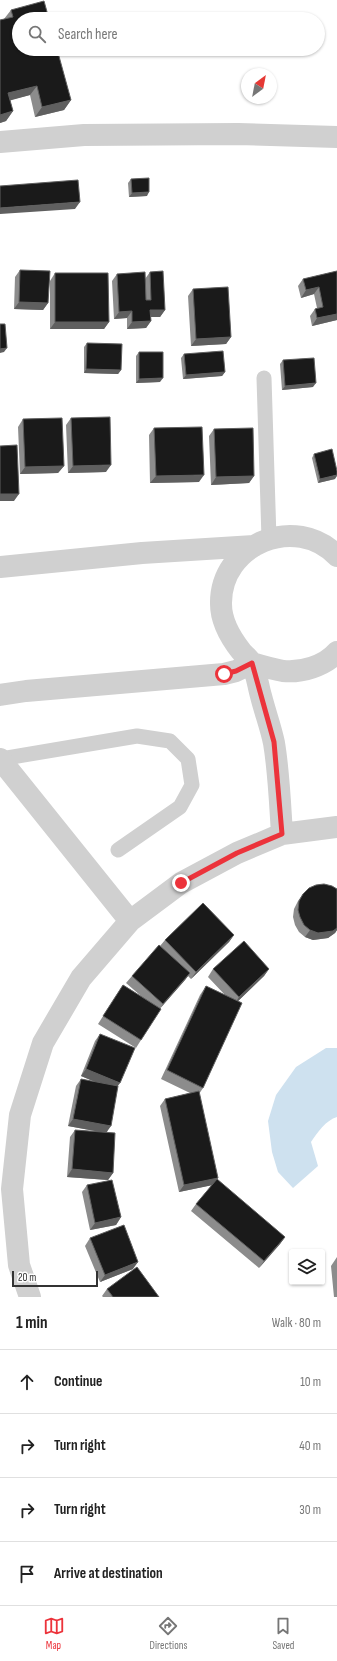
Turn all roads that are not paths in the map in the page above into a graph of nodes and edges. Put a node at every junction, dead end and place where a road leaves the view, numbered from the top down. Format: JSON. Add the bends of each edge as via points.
{"nodes":[{"id":1,"x":337,"y":137,"type":"edge"},
{"id":2,"x":0,"y":142,"type":"edge"},
{"id":3,"x":264,"y":378,"type":"dead end"},
{"id":4,"x":327,"y":540,"type":"edge"},
{"id":5,"x":261,"y":542,"type":"junction"},
{"id":6,"x":337,"y":556,"type":"edge"},
{"id":7,"x":0,"y":567,"type":"edge"},
{"id":8,"x":336,"y":657,"type":"edge"},
{"id":9,"x":252,"y":663,"type":"junction"},
{"id":10,"x":0,"y":695,"type":"edge"},
{"id":11,"x":0,"y":759,"type":"edge"},
{"id":12,"x":337,"y":827,"type":"edge"},
{"id":13,"x":282,"y":834,"type":"junction"},
{"id":14,"x":118,"y":850,"type":"dead end"},
{"id":15,"x":130,"y":921,"type":"junction"},
{"id":16,"x":30,"y":1297,"type":"edge"}],
"edges":[{"from":1,"to":2,"type":"street","via":[[238,134],[84,135]]},
{"from":3,"to":5,"type":"lane"},
{"from":4,"to":5,"type":"street","via":[[285,536]]},
{"from":4,"to":6,"type":"street"},
{"from":5,"to":7,"type":"street"},
{"from":5,"to":9,"type":"street","via":[[240,556],[230,570],[223,587],[221,604],[230,637]]},
{"from":8,"to":9,"type":"street","via":[[302,670],[283,671]]},
{"from":9,"to":10,"type":"street","via":[[224,674]]},
{"from":9,"to":13,"type":"street","via":[[274,742]]},
{"from":11,"to":14,"type":"lane","via":[[137,736],[170,741],[188,760],[192,785],[180,807]]},
{"from":11,"to":15,"type":"street"},
{"from":12,"to":13,"type":"street"},
{"from":13,"to":15,"type":"street","via":[[237,853],[181,883]]},
{"from":15,"to":16,"type":"street","via":[[81,978],[43,1043],[20,1115],[12,1189],[20,1265]]}]}
